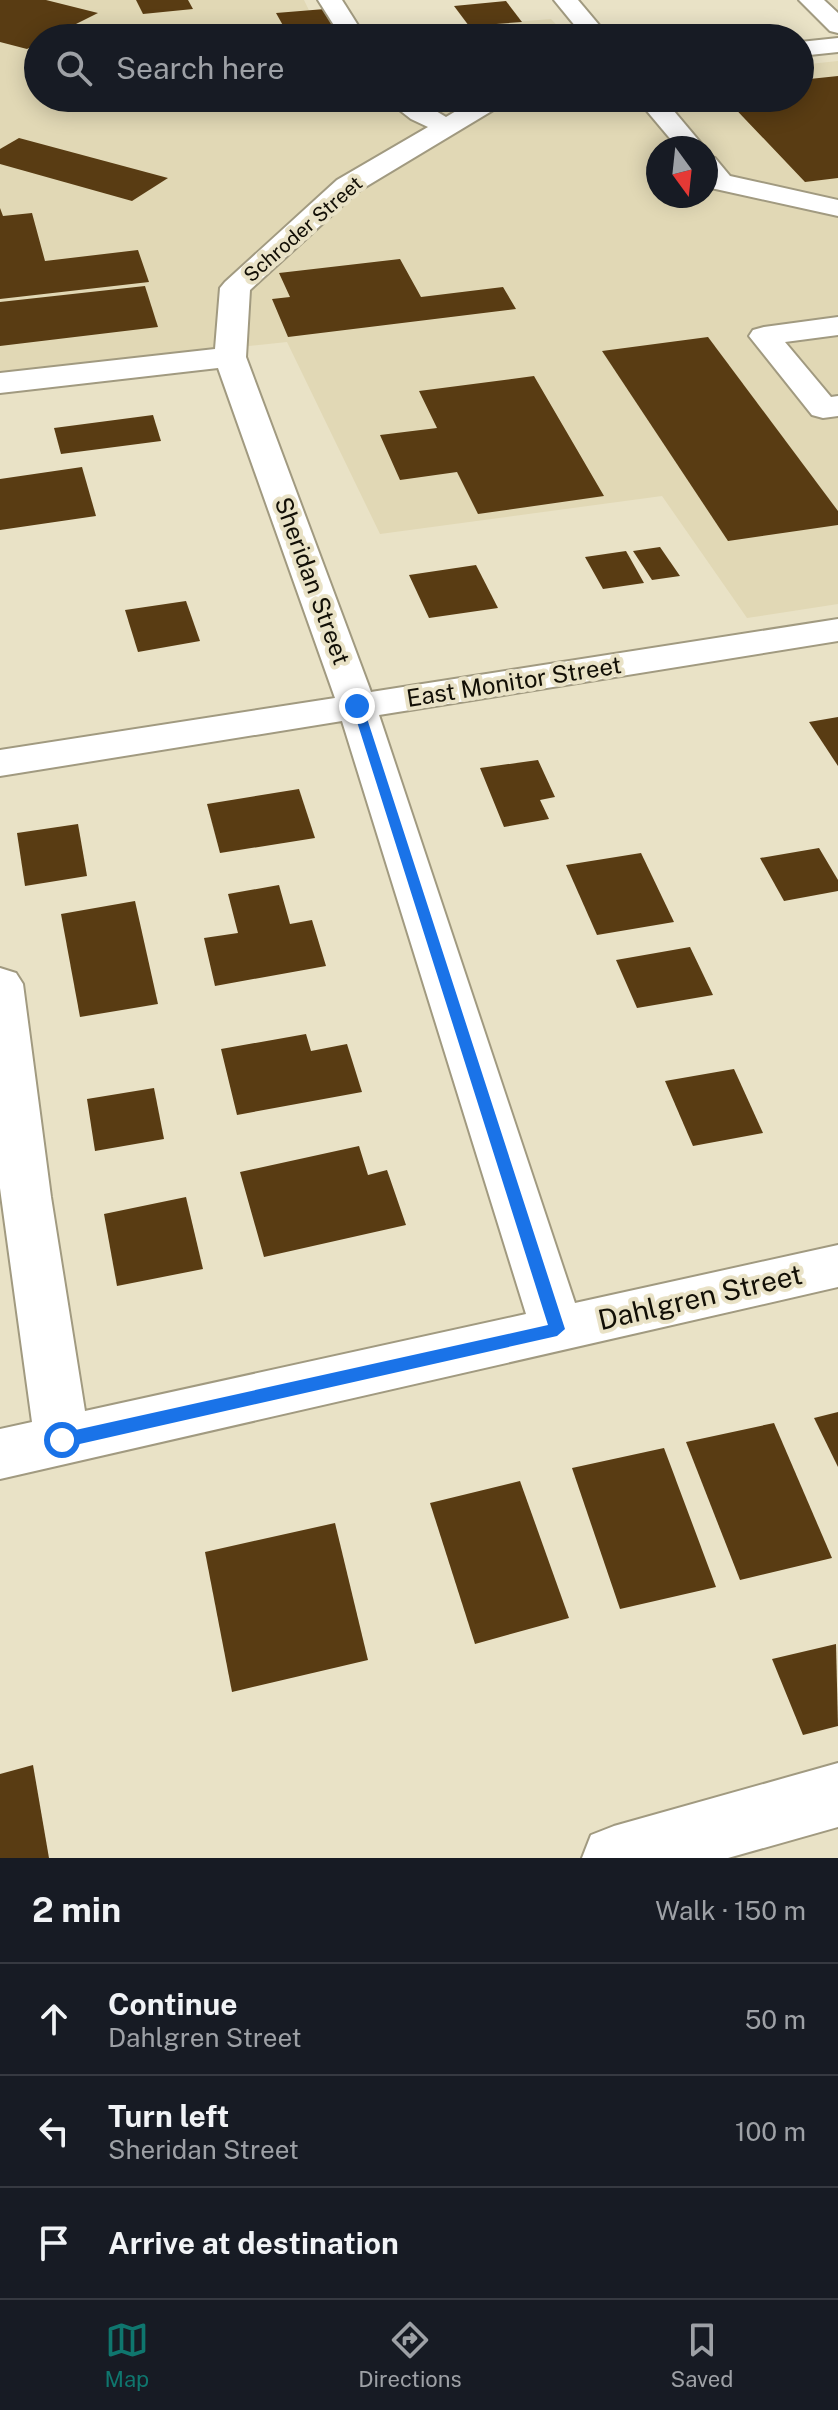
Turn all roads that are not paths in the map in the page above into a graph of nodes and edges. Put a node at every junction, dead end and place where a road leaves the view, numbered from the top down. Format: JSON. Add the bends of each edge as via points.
{"nodes":[{"id":1,"x":330,"y":0,"type":"edge"},
{"id":2,"x":566,"y":0,"type":"edge"},
{"id":3,"x":811,"y":0,"type":"edge"},
{"id":4,"x":345,"y":24,"type":"edge"},
{"id":5,"x":586,"y":24,"type":"edge"},
{"id":6,"x":838,"y":26,"type":"edge"},
{"id":7,"x":838,"y":45,"type":"edge"},
{"id":8,"x":814,"y":48,"type":"edge"},
{"id":9,"x":417,"y":112,"type":"edge"},
{"id":10,"x":472,"y":112,"type":"edge"},
{"id":11,"x":661,"y":112,"type":"edge"},
{"id":12,"x":447,"y":127,"type":"junction"},
{"id":13,"x":682,"y":136,"type":"edge"},
{"id":14,"x":718,"y":174,"type":"edge"},
{"id":15,"x":838,"y":208,"type":"edge"},
{"id":16,"x":235,"y":288,"type":"joint"},
{"id":17,"x":838,"y":326,"type":"edge"},
{"id":18,"x":230,"y":357,"type":"junction"},
{"id":19,"x":0,"y":383,"type":"edge"},
{"id":20,"x":833,"y":414,"type":"edge"},
{"id":21,"x":838,"y":630,"type":"edge"},
{"id":22,"x":357,"y":706,"type":"junction"},
{"id":23,"x":0,"y":763,"type":"edge"},
{"id":24,"x":0,"y":984,"type":"edge"},
{"id":25,"x":838,"y":1266,"type":"edge"},
{"id":26,"x":557,"y":1329,"type":"junction"},
{"id":27,"x":62,"y":1440,"type":"junction"},
{"id":28,"x":0,"y":1454,"type":"edge"},
{"id":29,"x":838,"y":1795,"type":"edge"},
{"id":30,"x":614,"y":1858,"type":"edge"}],
"edges":[{"from":1,"to":4,"type":"street"},
{"from":2,"to":5,"type":"street"},
{"from":3,"to":6,"type":"street"},
{"from":7,"to":8,"type":"street"},
{"from":9,"to":12,"type":"street"},
{"from":10,"to":12,"type":"street","name":"Schroder Street"},
{"from":11,"to":13,"type":"street"},
{"from":12,"to":16,"type":"street","name":"Schroder Street","via":[[347,186]]},
{"from":14,"to":15,"type":"street"},
{"from":16,"to":18,"type":"street","name":"Sheridan Street"},
{"from":17,"to":20,"type":"street","via":[[764,336]]},
{"from":18,"to":19,"type":"street"},
{"from":18,"to":22,"type":"street","name":"Sheridan Street"},
{"from":21,"to":22,"type":"street","name":"East Monitor Street"},
{"from":22,"to":23,"type":"street","name":"East Monitor Street"},
{"from":22,"to":26,"type":"street","name":"Sheridan Street"},
{"from":24,"to":27,"type":"street"},
{"from":25,"to":26,"type":"street","name":"Dahlgren Street"},
{"from":26,"to":27,"type":"street","name":"Dahlgren Street"},
{"from":27,"to":28,"type":"street","name":"Dahlgren Street"},
{"from":29,"to":30,"type":"street"}]}
